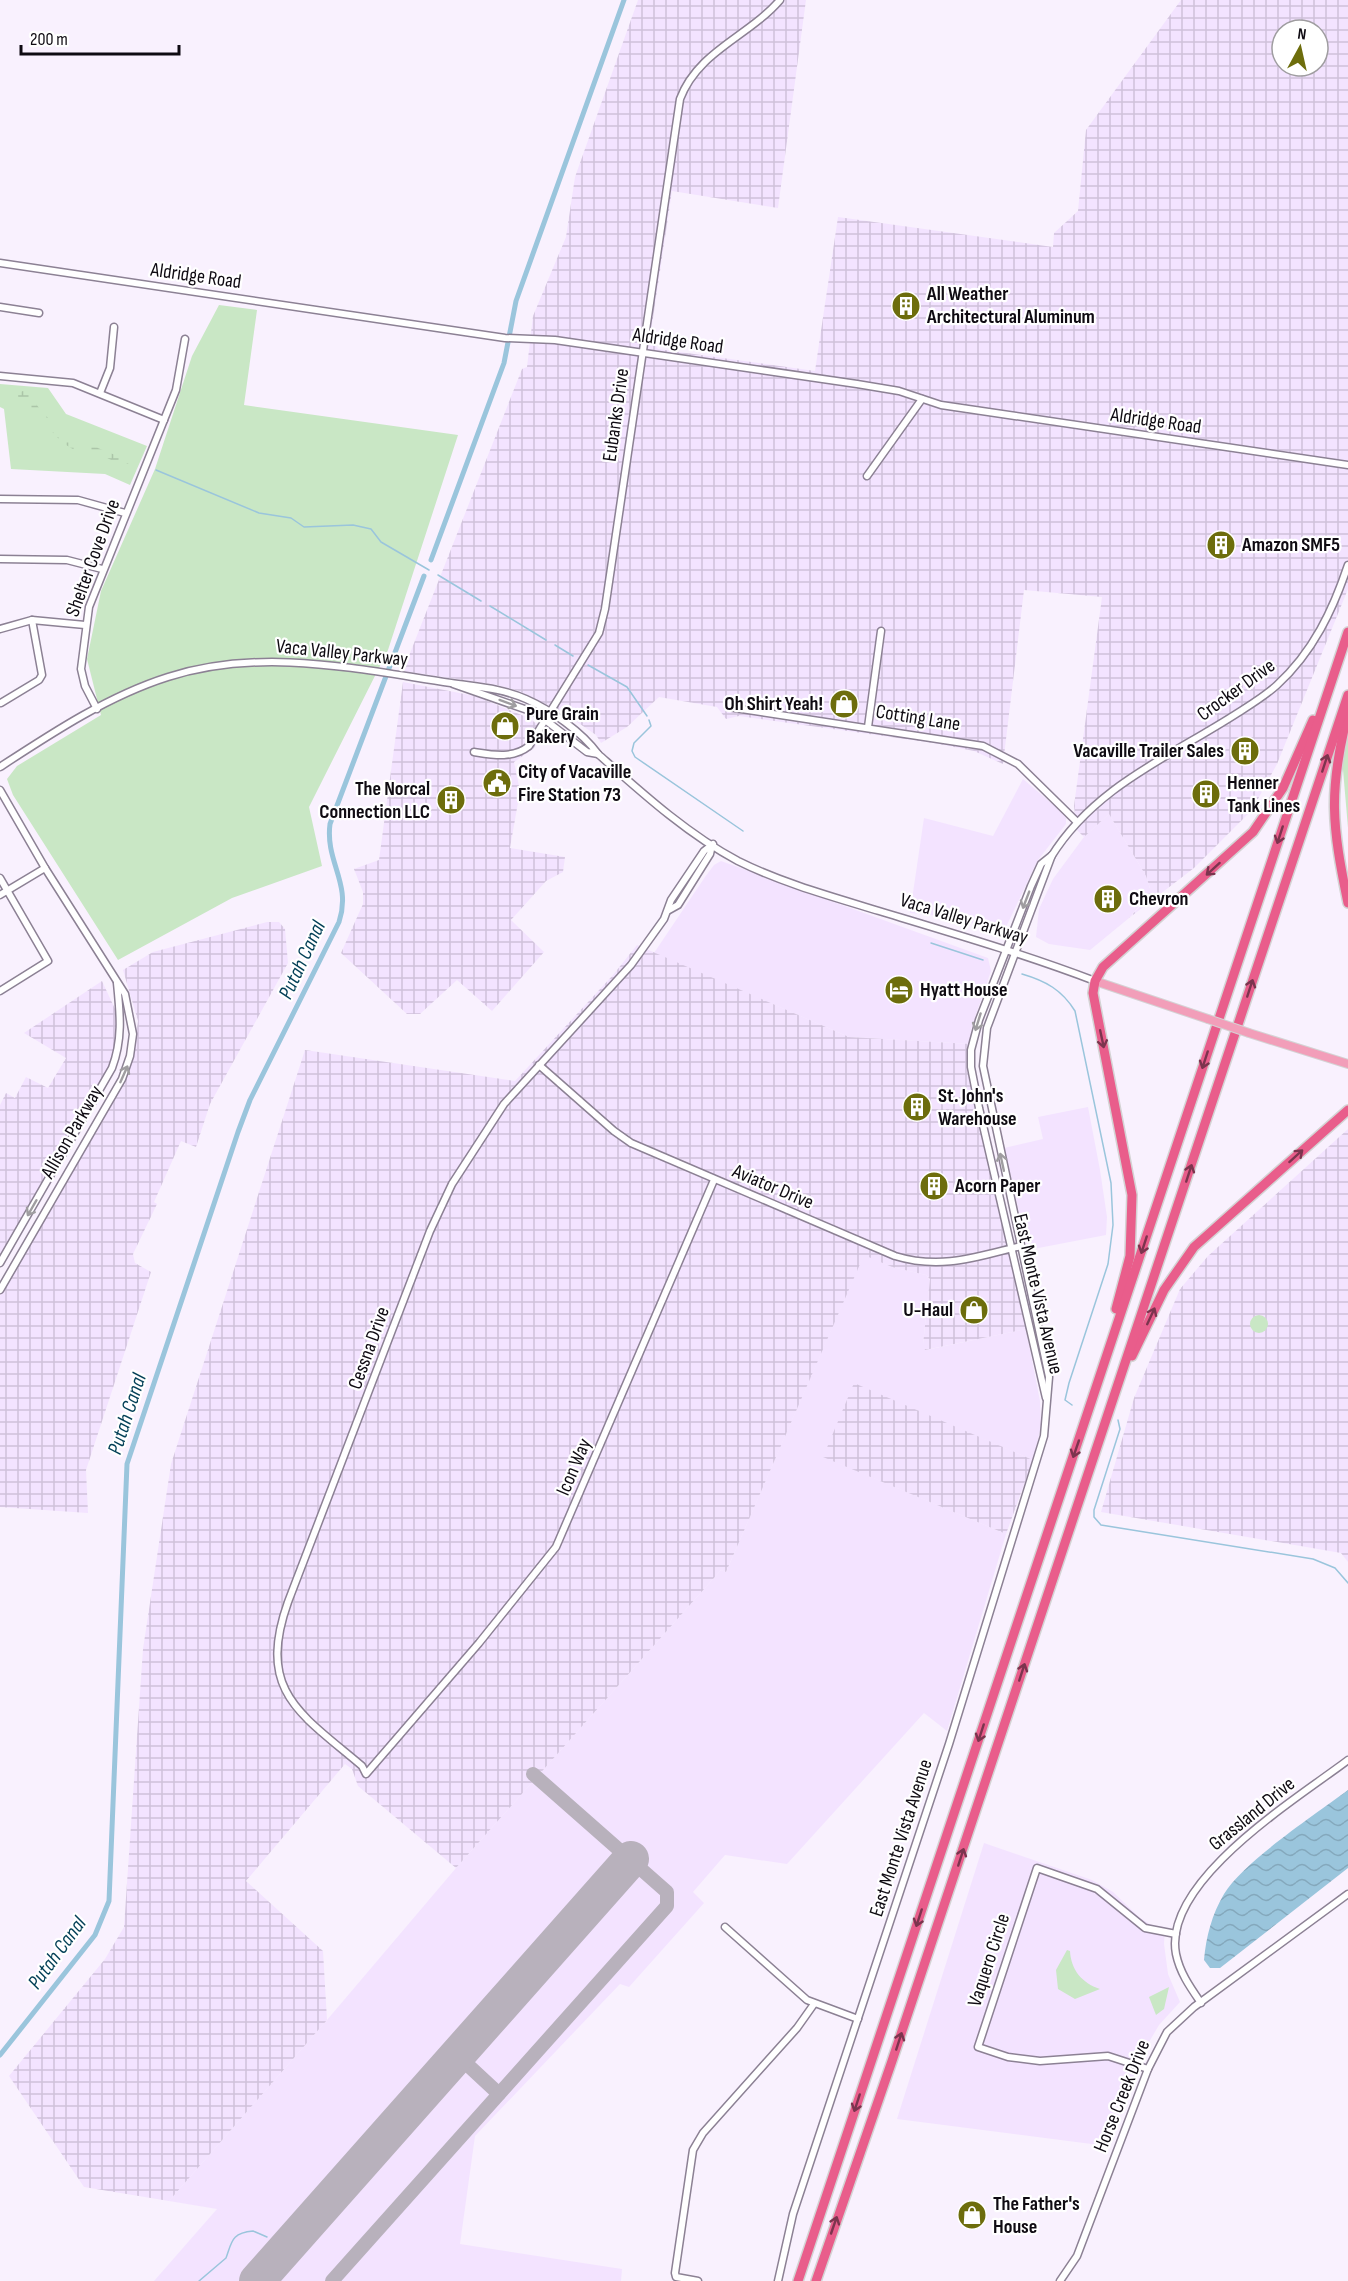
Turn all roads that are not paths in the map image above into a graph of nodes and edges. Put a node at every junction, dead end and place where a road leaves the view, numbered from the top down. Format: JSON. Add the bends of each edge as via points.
{"nodes":[{"id":1,"x":780,"y":0,"type":"edge"},
{"id":2,"x":0,"y":263,"type":"edge"},
{"id":3,"x":0,"y":307,"type":"edge"},
{"id":4,"x":39,"y":313,"type":"dead end"},
{"id":5,"x":114,"y":327,"type":"dead end"},
{"id":6,"x":185,"y":339,"type":"dead end"},
{"id":7,"x":642,"y":352,"type":"junction"},
{"id":8,"x":0,"y":376,"type":"edge"},
{"id":9,"x":100,"y":393,"type":"junction"},
{"id":10,"x":922,"y":399,"type":"junction"},
{"id":11,"x":164,"y":420,"type":"junction"},
{"id":12,"x":1348,"y":465,"type":"edge"},
{"id":13,"x":867,"y":476,"type":"dead end"},
{"id":14,"x":0,"y":499,"type":"edge"},
{"id":15,"x":125,"y":513,"type":"junction"},
{"id":16,"x":0,"y":559,"type":"edge"},
{"id":17,"x":1348,"y":565,"type":"edge"},
{"id":18,"x":102,"y":568,"type":"junction"},
{"id":19,"x":32,"y":620,"type":"junction"},
{"id":20,"x":85,"y":625,"type":"junction"},
{"id":21,"x":0,"y":629,"type":"edge"},
{"id":22,"x":881,"y":631,"type":"dead end"},
{"id":23,"x":1348,"y":632,"type":"edge"},
{"id":24,"x":1348,"y":695,"type":"edge"},
{"id":25,"x":1325,"y":700,"type":"junction"},
{"id":26,"x":1,"y":703,"type":"edge"},
{"id":27,"x":728,"y":706,"type":"dead end"},
{"id":28,"x":97,"y":709,"type":"junction"},
{"id":29,"x":1348,"y":712,"type":"edge"},
{"id":30,"x":548,"y":717,"type":"junction"},
{"id":31,"x":868,"y":727,"type":"junction"},
{"id":32,"x":474,"y":752,"type":"dead end"},
{"id":33,"x":0,"y":767,"type":"edge"},
{"id":34,"x":0,"y":790,"type":"edge"},
{"id":35,"x":1076,"y":821,"type":"junction"},
{"id":36,"x":713,"y":844,"type":"junction"},
{"id":37,"x":1052,"y":855,"type":"junction"},
{"id":38,"x":45,"y":868,"type":"junction"},
{"id":39,"x":0,"y":878,"type":"edge"},
{"id":40,"x":7,"y":891,"type":"junction"},
{"id":41,"x":0,"y":895,"type":"edge"},
{"id":42,"x":1348,"y":903,"type":"edge"},
{"id":43,"x":1006,"y":948,"type":"junction"},
{"id":44,"x":1015,"y":951,"type":"junction"},
{"id":45,"x":1095,"y":981,"type":"junction"},
{"id":46,"x":117,"y":983,"type":"junction"},
{"id":47,"x":0,"y":991,"type":"edge"},
{"id":48,"x":973,"y":1041,"type":"junction"},
{"id":49,"x":1348,"y":1064,"type":"edge"},
{"id":50,"x":539,"y":1065,"type":"junction"},
{"id":51,"x":989,"y":1105,"type":"junction"},
{"id":52,"x":1348,"y":1110,"type":"edge"},
{"id":53,"x":714,"y":1180,"type":"junction"},
{"id":54,"x":1021,"y":1246,"type":"junction"},
{"id":55,"x":1010,"y":1249,"type":"junction"},
{"id":56,"x":0,"y":1263,"type":"edge"},
{"id":57,"x":0,"y":1290,"type":"edge"},
{"id":58,"x":1117,"y":1388,"type":"junction"},
{"id":59,"x":1094,"y":1393,"type":"junction"},
{"id":60,"x":1048,"y":1404,"type":"junction"},
{"id":61,"x":403,"y":1731,"type":"joint"},
{"id":62,"x":1348,"y":1760,"type":"edge"},
{"id":63,"x":1348,"y":1894,"type":"edge"},
{"id":64,"x":725,"y":1927,"type":"dead end"},
{"id":65,"x":1176,"y":1934,"type":"junction"},
{"id":66,"x":1201,"y":2003,"type":"junction"},
{"id":67,"x":814,"y":2004,"type":"junction"},
{"id":68,"x":858,"y":2019,"type":"junction"},
{"id":69,"x":1148,"y":2069,"type":"junction"},
{"id":70,"x":698,"y":2281,"type":"edge"},
{"id":71,"x":778,"y":2281,"type":"edge"},
{"id":72,"x":798,"y":2281,"type":"edge"},
{"id":73,"x":816,"y":2281,"type":"edge"},
{"id":74,"x":1060,"y":2281,"type":"edge"}],
"edges":[{"from":1,"to":7,"type":"street","name":"Eubanks Drive","via":[[704,62],[683,92]]},
{"from":2,"to":7,"type":"street","name":"Aldridge Road","via":[[505,338],[555,340]]},
{"from":3,"to":4,"type":"street"},
{"from":5,"to":9,"type":"street","via":[[110,368]]},
{"from":6,"to":11,"type":"street","name":"Shelter Cove Drive","via":[[179,378]]},
{"from":7,"to":10,"type":"street","name":"Aldridge Road","via":[[882,388]]},
{"from":7,"to":30,"type":"street","name":"Eubanks Drive","via":[[599,633]]},
{"from":8,"to":9,"type":"street","via":[[60,380]]},
{"from":9,"to":11,"type":"street"},
{"from":10,"to":12,"type":"street","name":"Aldridge Road","via":[[941,405]]},
{"from":10,"to":13,"type":"street"},
{"from":11,"to":15,"type":"street","name":"Shelter Cove Drive"},
{"from":14,"to":15,"type":"street","via":[[78,500]]},
{"from":15,"to":18,"type":"street","name":"Shelter Cove Drive"},
{"from":16,"to":18,"type":"street","via":[[67,560]]},
{"from":17,"to":35,"type":"street","name":"Crocker Drive","via":[[1318,636],[1276,686],[1124,781]]},
{"from":18,"to":20,"type":"street","name":"Shelter Cove Drive"},
{"from":19,"to":20,"type":"street"},
{"from":19,"to":21,"type":"street"},
{"from":19,"to":26,"type":"street","via":[[42,675]]},
{"from":20,"to":28,"type":"street","name":"Shelter Cove Drive","via":[[81,669]]},
{"from":22,"to":31,"type":"street"},
{"from":23,"to":25,"type":"highway"},
{"from":58,"to":24,"type":"highway","one_way":true},
{"from":25,"to":45,"type":"highway","one_way":true,"via":[[1283,788],[1253,832],[1103,967]]},
{"from":25,"to":59,"type":"highway","one_way":true},
{"from":27,"to":31,"type":"street","name":"Cotting Lane"},
{"from":28,"to":30,"type":"street","name":"Vaca Valley Parkway","via":[[168,677],[224,664],[295,661],[453,684]]},
{"from":28,"to":33,"type":"street","name":"Vaca Valley Parkway"},
{"from":29,"to":42,"type":"highway","via":[[1336,762],[1333,805]]},
{"from":30,"to":32,"type":"street","name":"Eubanks Drive","via":[[522,752]]},
{"from":30,"to":36,"type":"street","name":"Vaca Valley Parkway","via":[[587,752],[598,754]]},
{"from":31,"to":35,"type":"street","name":"Cotting Lane","via":[[972,743],[999,752],[1018,764]]},
{"from":34,"to":38,"type":"street","name":"Allison Parkway"},
{"from":35,"to":37,"type":"street","name":"Crocker Drive"},
{"from":36,"to":43,"type":"street","name":"Vaca Valley Parkway","via":[[763,872]]},
{"from":36,"to":50,"type":"street","name":"Cessna Drive","via":[[683,897],[622,976]]},
{"from":37,"to":43,"type":"street","name":"Crocker Drive","one_way":true,"via":[[1041,864]]},
{"from":37,"to":44,"type":"street","name":"Crocker Drive"},
{"from":38,"to":40,"type":"street"},
{"from":38,"to":46,"type":"street","name":"Allison Parkway"},
{"from":39,"to":40,"type":"street"},
{"from":40,"to":41,"type":"street"},
{"from":40,"to":47,"type":"street","via":[[48,961]]},
{"from":43,"to":44,"type":"street","name":"Vaca Valley Parkway"},
{"from":43,"to":48,"type":"street","name":"East Monte Vista Avenue","one_way":true},
{"from":44,"to":45,"type":"street","name":"Vaca Valley Parkway"},
{"from":44,"to":51,"type":"street","name":"East Monte Vista Avenue","via":[[983,1048]]},
{"from":45,"to":49,"type":"main road","name":"Vaca Valley Parkway","bridge":true},
{"from":45,"to":59,"type":"highway","one_way":true,"via":[[1093,993],[1129,1174],[1133,1214],[1126,1273]]},
{"from":46,"to":56,"type":"street","name":"Allison Parkway","one_way":true,"via":[[121,1022],[112,1068]]},
{"from":57,"to":46,"type":"street","name":"Allison Parkway","one_way":true,"via":[[129,1061],[133,1026],[125,994]]},
{"from":48,"to":51,"type":"street","via":[[978,1043],[981,1082]]},
{"from":48,"to":55,"type":"street","name":"East Monte Vista Avenue","via":[[971,1067]]},
{"from":50,"to":53,"type":"street","name":"Aviator Drive","via":[[631,1143]]},
{"from":50,"to":61,"type":"street","name":"Cessna Drive","via":[[504,1104],[437,1214],[279,1630],[278,1668],[293,1704],[306,1720],[362,1766],[366,1774]]},
{"from":54,"to":51,"type":"street","name":"East Monte Vista Avenue","one_way":true},
{"from":58,"to":52,"type":"highway","one_way":true,"via":[[1164,1290],[1194,1247]]},
{"from":53,"to":55,"type":"street","name":"Aviator Drive","via":[[909,1260],[945,1264]]},
{"from":53,"to":61,"type":"street","name":"Icon Way","via":[[556,1547]]},
{"from":54,"to":55,"type":"street","name":"Aviator Drive"},
{"from":54,"to":60,"type":"street","name":"East Monte Vista Avenue","via":[[1049,1377]]},
{"from":55,"to":60,"type":"street","name":"East Monte Vista Avenue"},
{"from":73,"to":58,"type":"highway","one_way":true},
{"from":59,"to":72,"type":"highway","one_way":true},
{"from":60,"to":68,"type":"street","name":"East Monte Vista Avenue","via":[[1044,1436],[964,1696]]},
{"from":62,"to":65,"type":"street","name":"Grassland Drive","via":[[1240,1840],[1219,1861],[1185,1907]]},
{"from":63,"to":66,"type":"street","name":"Horse Creek Drive"},
{"from":64,"to":67,"type":"street"},
{"from":65,"to":66,"type":"street","name":"Grassland Drive","via":[[1183,1978]]},
{"from":65,"to":69,"type":"street","name":"Vaquero Circle","via":[[1145,1928],[1097,1889],[1037,1868],[978,2047],[1008,2057],[1040,2061],[1100,2055]]},
{"from":66,"to":69,"type":"street","name":"Horse Creek Drive","via":[[1167,2032]]},
{"from":67,"to":68,"type":"street"},
{"from":67,"to":70,"type":"street","via":[[703,2133],[693,2150],[675,2273],[676,2277]]},
{"from":68,"to":71,"type":"street","name":"East Monte Vista Avenue","via":[[793,2214]]},
{"from":69,"to":74,"type":"street","name":"Horse Creek Drive","via":[[1077,2256]]}]}
